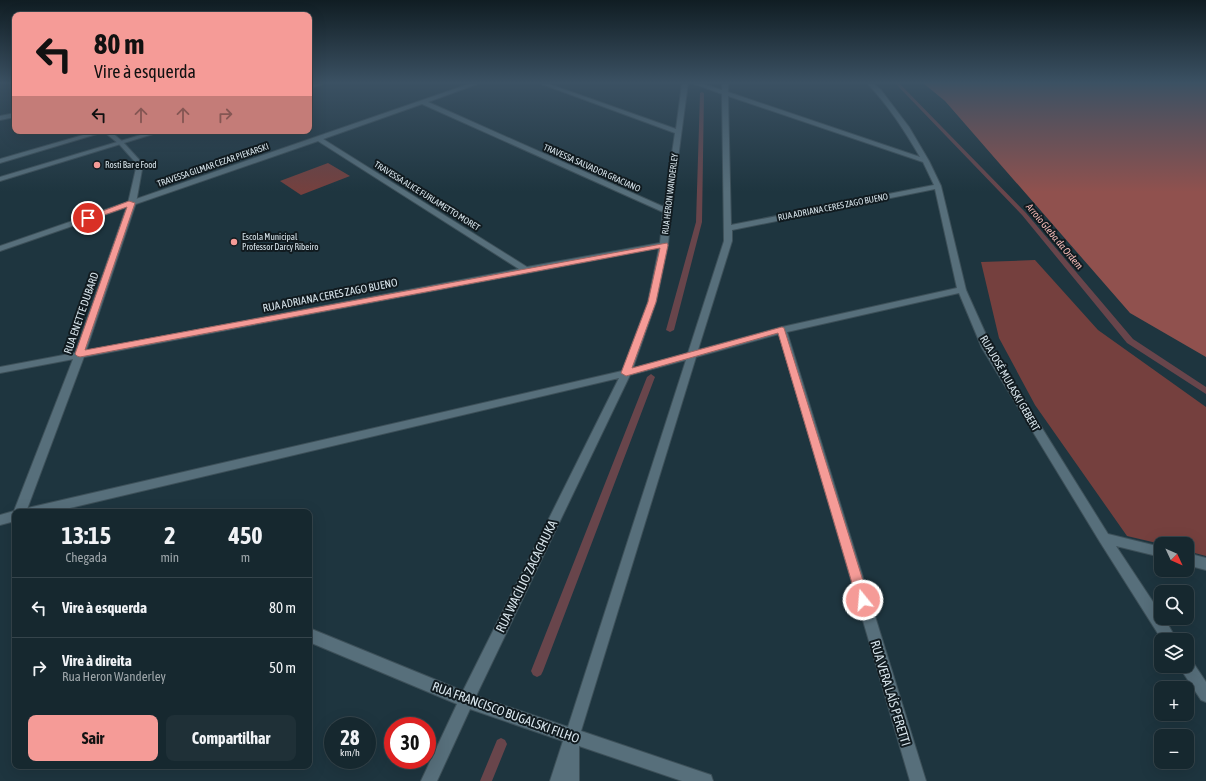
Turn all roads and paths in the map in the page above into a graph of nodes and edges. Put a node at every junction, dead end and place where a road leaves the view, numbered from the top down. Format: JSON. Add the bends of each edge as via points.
{"nodes":[{"id":1,"x":372,"y":119,"type":"edge"},
{"id":2,"x":462,"y":119,"type":"edge"},
{"id":3,"x":644,"y":119,"type":"edge"},
{"id":4,"x":681,"y":119,"type":"edge"},
{"id":5,"x":726,"y":119,"type":"edge"},
{"id":6,"x":803,"y":119,"type":"edge"},
{"id":7,"x":900,"y":119,"type":"edge"},
{"id":8,"x":679,"y":132,"type":"junction"},
{"id":9,"x":99,"y":134,"type":"edge"},
{"id":10,"x":109,"y":134,"type":"edge"},
{"id":11,"x":150,"y":134,"type":"edge"},
{"id":12,"x":318,"y":138,"type":"junction"},
{"id":13,"x":120,"y":143,"type":"junction"},
{"id":14,"x":61,"y":152,"type":"junction"},
{"id":15,"x":0,"y":161,"type":"edge"},
{"id":16,"x":926,"y":161,"type":"junction"},
{"id":17,"x":0,"y":179,"type":"edge"},
{"id":18,"x":938,"y":186,"type":"junction"},
{"id":19,"x":132,"y":203,"type":"junction"},
{"id":20,"x":667,"y":211,"type":"junction"},
{"id":21,"x":728,"y":228,"type":"junction"},
{"id":22,"x":664,"y":245,"type":"junction"},
{"id":23,"x":0,"y":249,"type":"edge"},
{"id":24,"x":526,"y":270,"type":"junction"},
{"id":25,"x":962,"y":290,"type":"junction"},
{"id":26,"x":782,"y":330,"type":"junction"},
{"id":27,"x":693,"y":353,"type":"junction"},
{"id":28,"x":80,"y":354,"type":"junction"},
{"id":29,"x":0,"y":370,"type":"edge"},
{"id":30,"x":626,"y":373,"type":"junction"},
{"id":31,"x":21,"y":509,"type":"edge"},
{"id":32,"x":45,"y":509,"type":"edge"},
{"id":33,"x":12,"y":517,"type":"edge"},
{"id":34,"x":0,"y":520,"type":"edge"},
{"id":35,"x":1104,"y":538,"type":"junction"},
{"id":36,"x":1154,"y":550,"type":"edge"},
{"id":37,"x":1194,"y":561,"type":"edge"},
{"id":38,"x":1206,"y":564,"type":"edge"},
{"id":39,"x":1165,"y":633,"type":"edge"},
{"id":40,"x":312,"y":636,"type":"edge"},
{"id":41,"x":1192,"y":673,"type":"edge"},
{"id":42,"x":1206,"y":695,"type":"edge"},
{"id":43,"x":466,"y":700,"type":"junction"},
{"id":44,"x":572,"y":736,"type":"junction"},
{"id":45,"x":429,"y":781,"type":"edge"},
{"id":46,"x":558,"y":781,"type":"edge"},
{"id":47,"x":571,"y":781,"type":"edge"},
{"id":48,"x":705,"y":781,"type":"edge"},
{"id":49,"x":918,"y":781,"type":"edge"}],
"edges":[{"from":1,"to":12,"type":"street","name":"TRAVESSA GILMAR CEZAR PIEKARSKI"},
{"from":2,"to":20,"type":"street","name":"TRAVESSA SALVADOR GRACIANO"},
{"from":3,"to":8,"type":"street"},
{"from":4,"to":8,"type":"street","name":"RUA HERON WANDERLEY"},
{"from":5,"to":21,"type":"street"},
{"from":6,"to":16,"type":"street"},
{"from":7,"to":16,"type":"street","name":"RUA JOSÉ MULASKI GEBERT"},
{"from":8,"to":20,"type":"street","name":"RUA HERON WANDERLEY"},
{"from":9,"to":14,"type":"street"},
{"from":10,"to":13,"type":"street","name":"RUA ENETTE DUBARD"},
{"from":11,"to":13,"type":"street"},
{"from":12,"to":19,"type":"street","name":"TRAVESSA GILMAR CEZAR PIEKARSKI"},
{"from":12,"to":24,"type":"street","name":"TRAVESSA ALICE FURLAMETTO MORET"},
{"from":13,"to":14,"type":"street"},
{"from":13,"to":19,"type":"street","name":"RUA ENETTE DUBARD","via":[[140,164]]},
{"from":14,"to":15,"type":"street"},
{"from":14,"to":17,"type":"street"},
{"from":16,"to":18,"type":"street","name":"RUA JOSÉ MULASKI GEBERT"},
{"from":18,"to":21,"type":"street","name":"RUA ADRIANA CERES ZAGO BUENO"},
{"from":18,"to":25,"type":"street","name":"RUA JOSÉ MULASKI GEBERT"},
{"from":19,"to":23,"type":"street","name":"TRAVESSA GILMAR CEZAR PIEKARSKI"},
{"from":19,"to":28,"type":"street","name":"RUA ENETTE DUBARD"},
{"from":20,"to":22,"type":"street","name":"RUA HERON WANDERLEY"},
{"from":21,"to":27,"type":"street","via":[[728,241]]},
{"from":22,"to":24,"type":"street","name":"RUA ADRIANA CERES ZAGO BUENO"},
{"from":22,"to":30,"type":"street","name":"RUA HERON WANDERLEY","via":[[652,302]]},
{"from":24,"to":28,"type":"street","name":"RUA ADRIANA CERES ZAGO BUENO"},
{"from":25,"to":26,"type":"street"},
{"from":25,"to":35,"type":"street","name":"RUA JOSÉ MULASKI GEBERT","via":[[987,348]]},
{"from":26,"to":27,"type":"street"},
{"from":26,"to":49,"type":"street","name":"RUA VERA LAÍS PERETTI"},
{"from":27,"to":30,"type":"street"},
{"from":27,"to":44,"type":"street"},
{"from":28,"to":29,"type":"street","name":"RUA ADRIANA CERES ZAGO BUENO"},
{"from":28,"to":31,"type":"street","name":"RUA ENETTE DUBARD"},
{"from":30,"to":32,"type":"street"},
{"from":30,"to":43,"type":"street","name":"RUA WACÍLIO ZACACHUKA"},
{"from":33,"to":34,"type":"street"},
{"from":35,"to":36,"type":"street"},
{"from":35,"to":39,"type":"street","name":"RUA JOSÉ MULASKI GEBERT"},
{"from":37,"to":38,"type":"street"},
{"from":40,"to":43,"type":"street","name":"RUA FRANCISCO BUGALSKI FILHO"},
{"from":41,"to":42,"type":"street"},
{"from":43,"to":44,"type":"street","name":"RUA FRANCISCO BUGALSKI FILHO"},
{"from":43,"to":45,"type":"street","name":"RUA WACÍLIO ZACACHUKA"},
{"from":44,"to":46,"type":"street"},
{"from":44,"to":47,"type":"street"},
{"from":44,"to":48,"type":"street","name":"RUA FRANCISCO BUGALSKI FILHO"}]}
